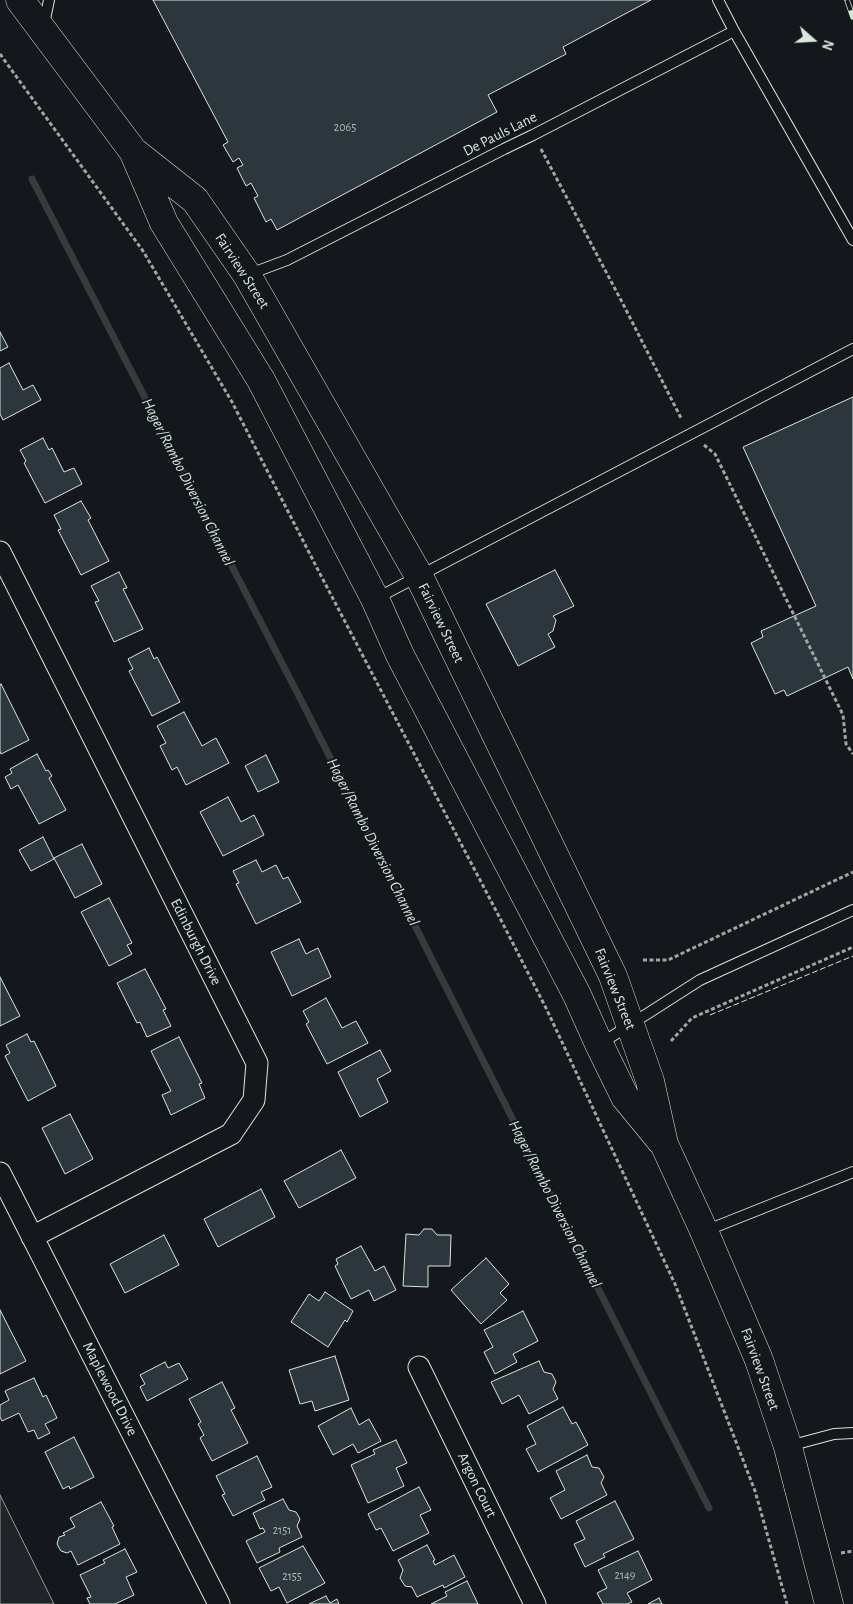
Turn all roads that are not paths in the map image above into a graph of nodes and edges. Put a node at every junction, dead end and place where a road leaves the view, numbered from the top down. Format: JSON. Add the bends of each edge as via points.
{"nodes":[{"id":1,"x":20,"y":0,"type":"edge"},
{"id":2,"x":49,"y":0,"type":"edge"},
{"id":3,"x":718,"y":0,"type":"edge"},
{"id":4,"x":43,"y":30,"type":"junction"},
{"id":5,"x":734,"y":31,"type":"junction"},
{"id":6,"x":133,"y":151,"type":"junction"},
{"id":7,"x":853,"y":240,"type":"edge"},
{"id":8,"x":247,"y":275,"type":"junction"},
{"id":9,"x":853,"y":349,"type":"edge"},
{"id":10,"x":0,"y":552,"type":"edge"},
{"id":11,"x":419,"y":576,"type":"junction"},
{"id":12,"x":375,"y":600,"type":"junction"},
{"id":13,"x":853,"y":910,"type":"edge"},
{"id":14,"x":630,"y":1024,"type":"junction"},
{"id":15,"x":599,"y":1044,"type":"junction"},
{"id":16,"x":664,"y":1144,"type":"junction"},
{"id":17,"x":853,"y":1172,"type":"edge"},
{"id":18,"x":0,"y":1173,"type":"edge"},
{"id":19,"x":704,"y":1231,"type":"junction"},
{"id":20,"x":32,"y":1236,"type":"junction"},
{"id":21,"x":418,"y":1367,"type":"dead end"},
{"id":22,"x":853,"y":1433,"type":"edge"},
{"id":23,"x":788,"y":1447,"type":"junction"},
{"id":24,"x":219,"y":1604,"type":"edge"},
{"id":25,"x":535,"y":1604,"type":"edge"},
{"id":26,"x":829,"y":1604,"type":"edge"}],
"edges":[{"from":1,"to":4,"type":"main road","name":"Fairview Street"},
{"from":2,"to":4,"type":"lane"},
{"from":3,"to":5,"type":"lane"},
{"from":4,"to":6,"type":"main road","name":"Fairview Street"},
{"from":5,"to":7,"type":"lane"},
{"from":5,"to":8,"type":"lane","name":"De Pauls Lane","via":[[287,260]]},
{"from":6,"to":8,"type":"main road","name":"Fairview Street","via":[[195,200]]},
{"from":6,"to":12,"type":"main road","name":"Fairview Street","via":[[164,223],[261,380]]},
{"from":8,"to":11,"type":"main road","name":"Fairview Street"},
{"from":9,"to":11,"type":"lane"},
{"from":10,"to":20,"type":"street","name":"Edinburgh Drive","via":[[256,1063],[254,1100],[230,1134]]},
{"from":11,"to":12,"type":"lane"},
{"from":11,"to":14,"type":"main road","name":"Fairview Street","via":[[613,976]]},
{"from":12,"to":15,"type":"main road","name":"Fairview Street"},
{"from":13,"to":14,"type":"lane","via":[[700,980]]},
{"from":14,"to":15,"type":"lane"},
{"from":14,"to":16,"type":"main road","name":"Fairview Street","via":[[650,1081]]},
{"from":15,"to":16,"type":"main road","name":"Fairview Street","via":[[626,1098]]},
{"from":16,"to":19,"type":"main road","name":"Fairview Street"},
{"from":17,"to":19,"type":"lane"},
{"from":18,"to":20,"type":"street","name":"Maplewood Drive"},
{"from":19,"to":23,"type":"main road","name":"Fairview Street","via":[[759,1360]]},
{"from":20,"to":24,"type":"street","name":"Maplewood Drive"},
{"from":21,"to":25,"type":"street","name":"Argon Court"},
{"from":22,"to":23,"type":"lane","via":[[834,1434]]},
{"from":23,"to":26,"type":"main road","name":"Fairview Street"}]}
